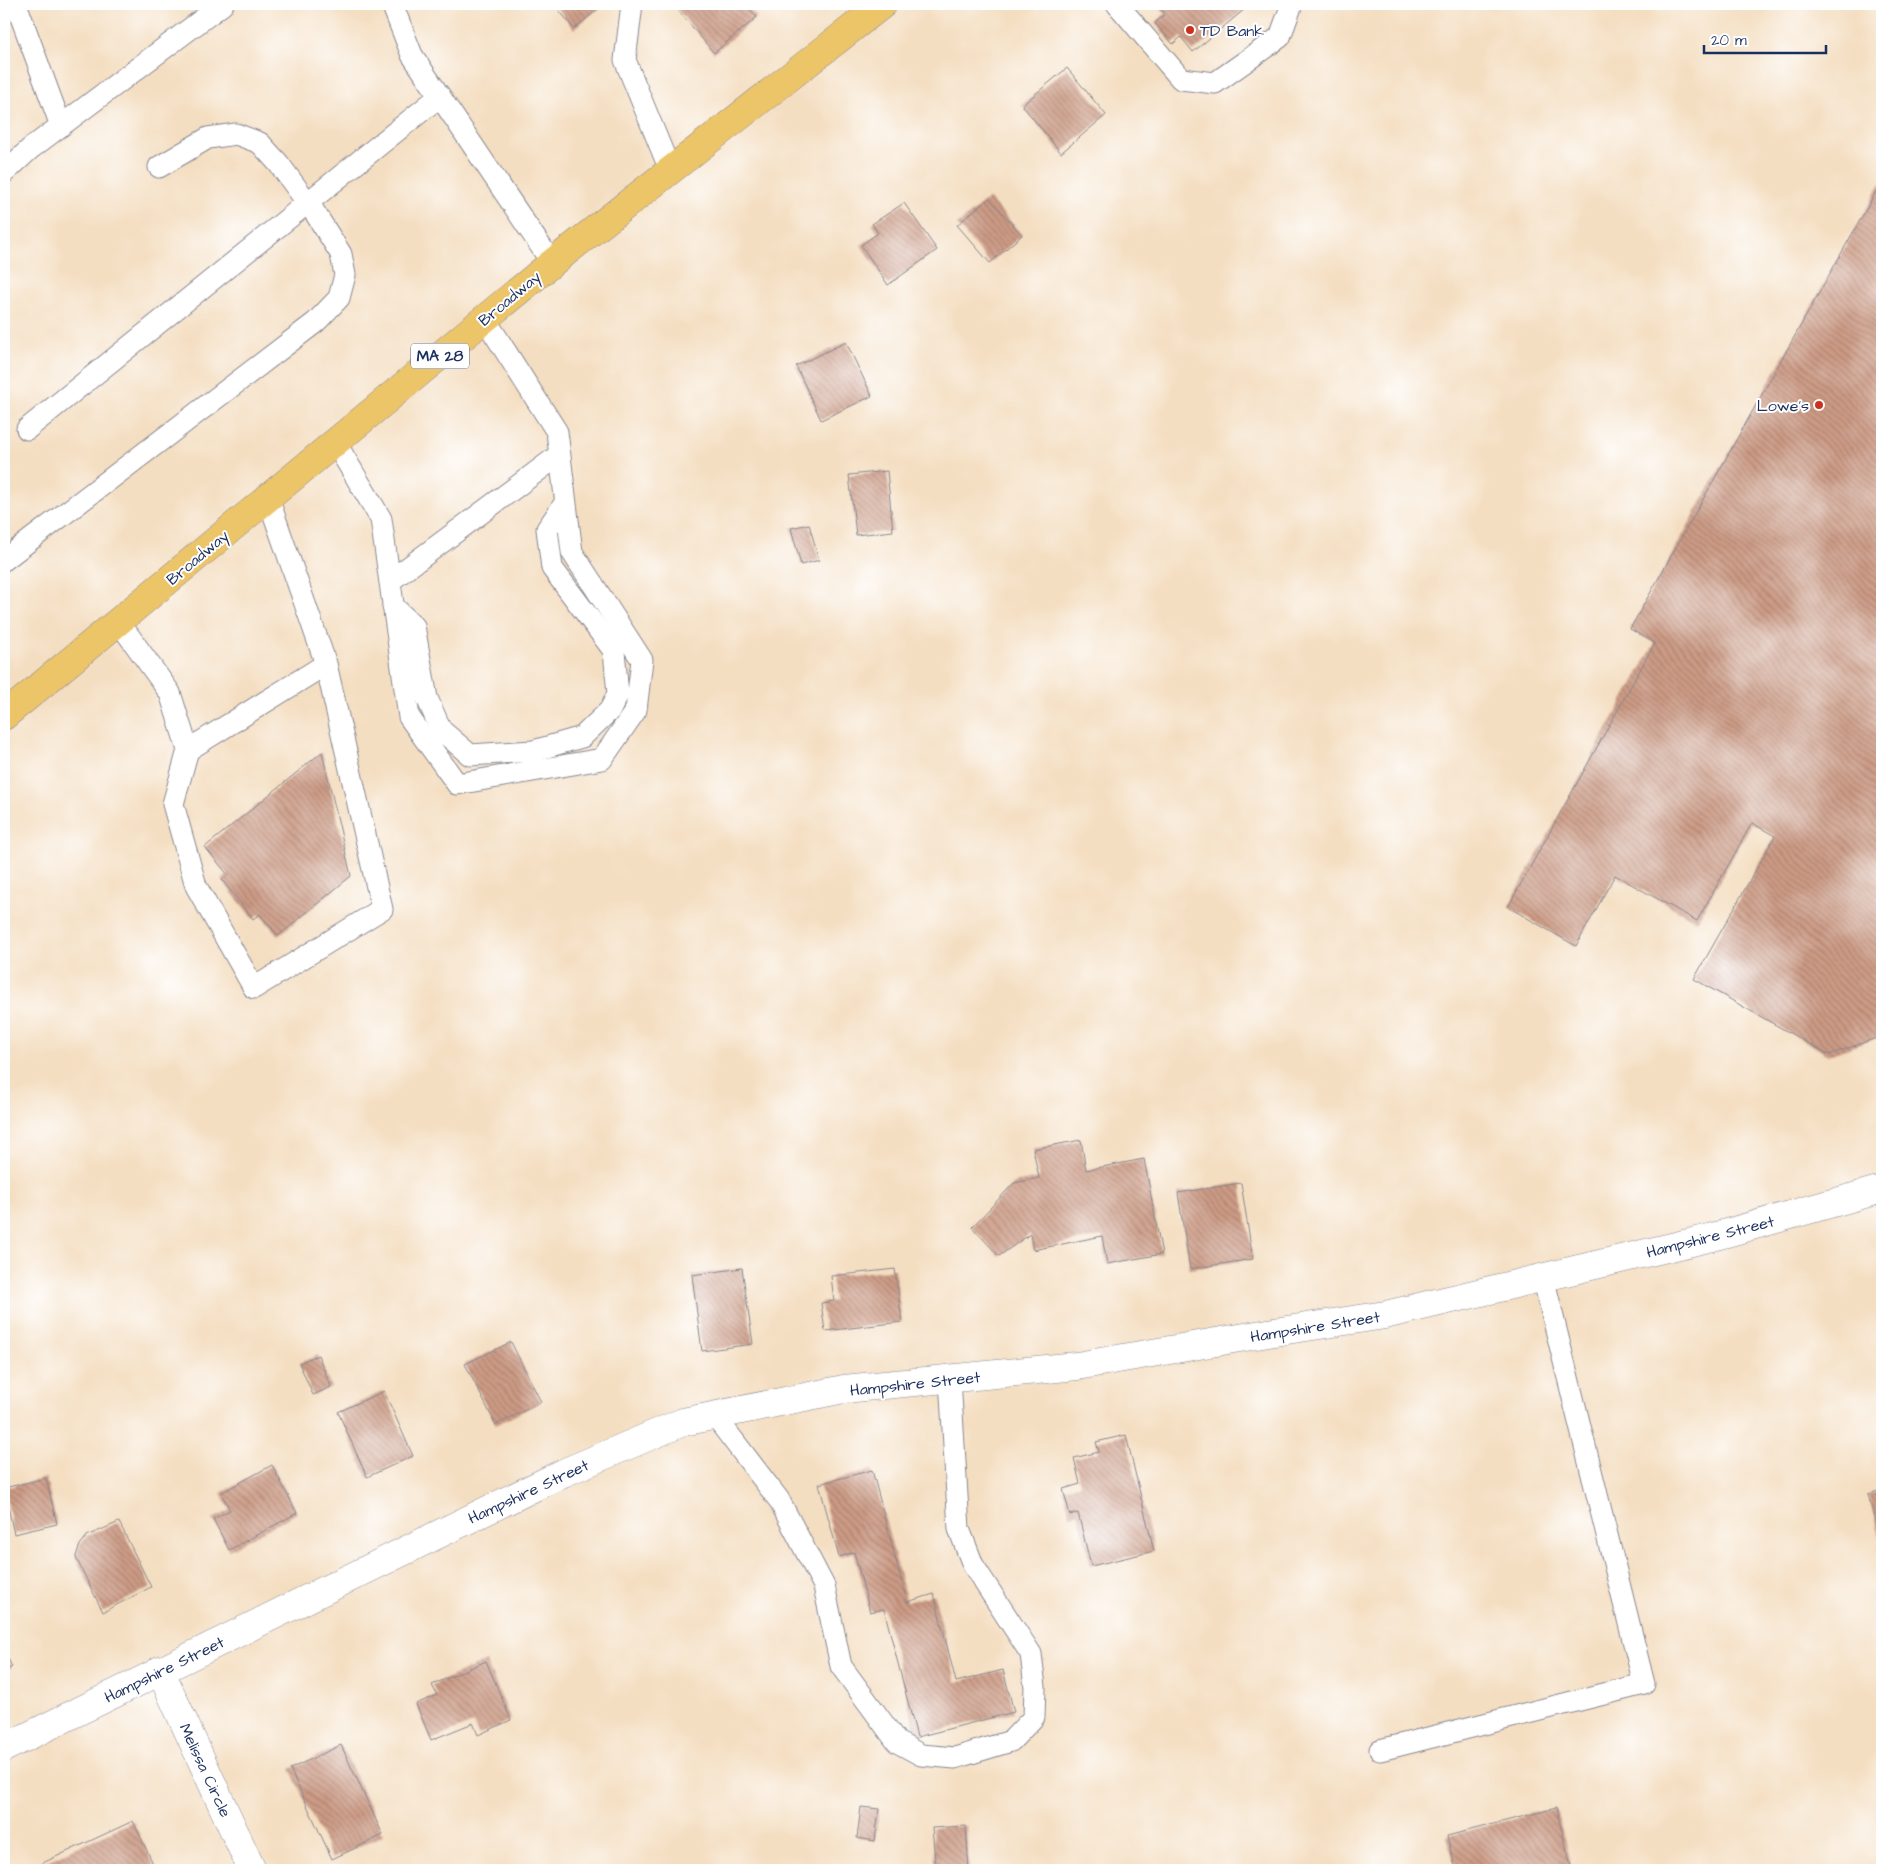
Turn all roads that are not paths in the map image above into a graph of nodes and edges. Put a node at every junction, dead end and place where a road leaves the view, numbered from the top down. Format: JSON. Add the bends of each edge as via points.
{"nodes":[{"id":1,"x":223,"y":4,"type":"edge"},
{"id":2,"x":392,"y":4,"type":"edge"},
{"id":3,"x":632,"y":4,"type":"edge"},
{"id":4,"x":883,"y":4,"type":"edge"},
{"id":5,"x":1118,"y":4,"type":"edge"},
{"id":6,"x":1292,"y":4,"type":"edge"},
{"id":7,"x":18,"y":9,"type":"dead end"},
{"id":8,"x":440,"y":96,"type":"junction"},
{"id":9,"x":61,"y":126,"type":"junction"},
{"id":10,"x":159,"y":168,"type":"dead end"},
{"id":11,"x":670,"y":170,"type":"junction"},
{"id":12,"x":4,"y":173,"type":"edge"},
{"id":13,"x":307,"y":204,"type":"junction"},
{"id":14,"x":552,"y":262,"type":"junction"},
{"id":15,"x":485,"y":319,"type":"junction"},
{"id":16,"x":27,"y":429,"type":"dead end"},
{"id":17,"x":335,"y":442,"type":"junction"},
{"id":18,"x":560,"y":455,"type":"junction"},
{"id":19,"x":268,"y":498,"type":"junction"},
{"id":20,"x":566,"y":503,"type":"junction"},
{"id":21,"x":4,"y":560,"type":"edge"},
{"id":22,"x":390,"y":581,"type":"junction"},
{"id":23,"x":393,"y":606,"type":"junction"},
{"id":24,"x":119,"y":622,"type":"junction"},
{"id":25,"x":326,"y":664,"type":"junction"},
{"id":26,"x":4,"y":716,"type":"edge"},
{"id":27,"x":188,"y":750,"type":"junction"},
{"id":28,"x":1882,"y":1189,"type":"edge"},
{"id":29,"x":1543,"y":1277,"type":"junction"},
{"id":30,"x":950,"y":1379,"type":"junction"},
{"id":31,"x":714,"y":1415,"type":"junction"},
{"id":32,"x":160,"y":1670,"type":"junction"},
{"id":33,"x":4,"y":1748,"type":"edge"},
{"id":34,"x":1380,"y":1750,"type":"dead end"},
{"id":35,"x":252,"y":1870,"type":"edge"}],
"edges":[{"from":1,"to":9,"type":"lane"},
{"from":2,"to":8,"type":"lane","via":[[412,54]]},
{"from":3,"to":11,"type":"lane","via":[[626,60]]},
{"from":4,"to":11,"type":"main road","name":"Broadway","number":"MA 28"},
{"from":5,"to":6,"type":"lane","via":[[1181,78],[1215,83],[1280,37]]},
{"from":7,"to":9,"type":"lane"},
{"from":8,"to":13,"type":"lane"},
{"from":8,"to":14,"type":"lane"},
{"from":9,"to":12,"type":"lane"},
{"from":10,"to":13,"type":"lane","via":[[208,138],[236,134],[260,143]]},
{"from":11,"to":14,"type":"main road","name":"Broadway","number":"MA 28"},
{"from":13,"to":16,"type":"lane"},
{"from":13,"to":21,"type":"lane","via":[[341,254],[345,276],[339,298],[316,322]]},
{"from":14,"to":15,"type":"main road","name":"Broadway","number":"MA 28"},
{"from":15,"to":17,"type":"main road","name":"Broadway","number":"MA 28"},
{"from":15,"to":18,"type":"lane","via":[[557,432]]},
{"from":17,"to":19,"type":"main road","name":"Broadway","number":"MA 28"},
{"from":17,"to":22,"type":"lane","via":[[381,519]]},
{"from":18,"to":20,"type":"lane"},
{"from":18,"to":22,"type":"lane"},
{"from":19,"to":24,"type":"main road","name":"Broadway","number":"MA 28"},
{"from":19,"to":25,"type":"lane"},
{"from":20,"to":23,"type":"lane","via":[[547,529],[552,568],[614,650],[618,694],[610,710],[582,737],[533,750],[470,755],[441,730],[427,698],[414,626]]},
{"from":20,"to":23,"type":"lane","via":[[572,552],[642,660],[636,710],[602,759],[457,784],[409,717]]},
{"from":22,"to":23,"type":"lane"},
{"from":24,"to":26,"type":"main road","name":"Broadway","number":"MA 28"},
{"from":24,"to":27,"type":"lane","via":[[170,693]]},
{"from":25,"to":27,"type":"lane"},
{"from":25,"to":27,"type":"lane","via":[[382,909],[254,988],[196,886],[173,804]]},
{"from":28,"to":29,"type":"street","name":"Hampshire Street","via":[[1709,1238]]},
{"from":29,"to":30,"type":"street","name":"Hampshire Street","via":[[1385,1315],[1077,1366]]},
{"from":29,"to":34,"type":"lane","via":[[1644,1684]]},
{"from":30,"to":31,"type":"street","name":"Hampshire Street","via":[[844,1390]]},
{"from":30,"to":31,"type":"lane","via":[[959,1529],[973,1565],[1031,1654],[1035,1686],[1034,1718],[1011,1740],[955,1758],[921,1755],[898,1742],[841,1666],[824,1586],[779,1500]]},
{"from":31,"to":32,"type":"street","name":"Hampshire Street","via":[[683,1422],[563,1474]]},
{"from":32,"to":33,"type":"street","name":"Hampshire Street"},
{"from":32,"to":35,"type":"street","name":"Melissa Circle"}]}
